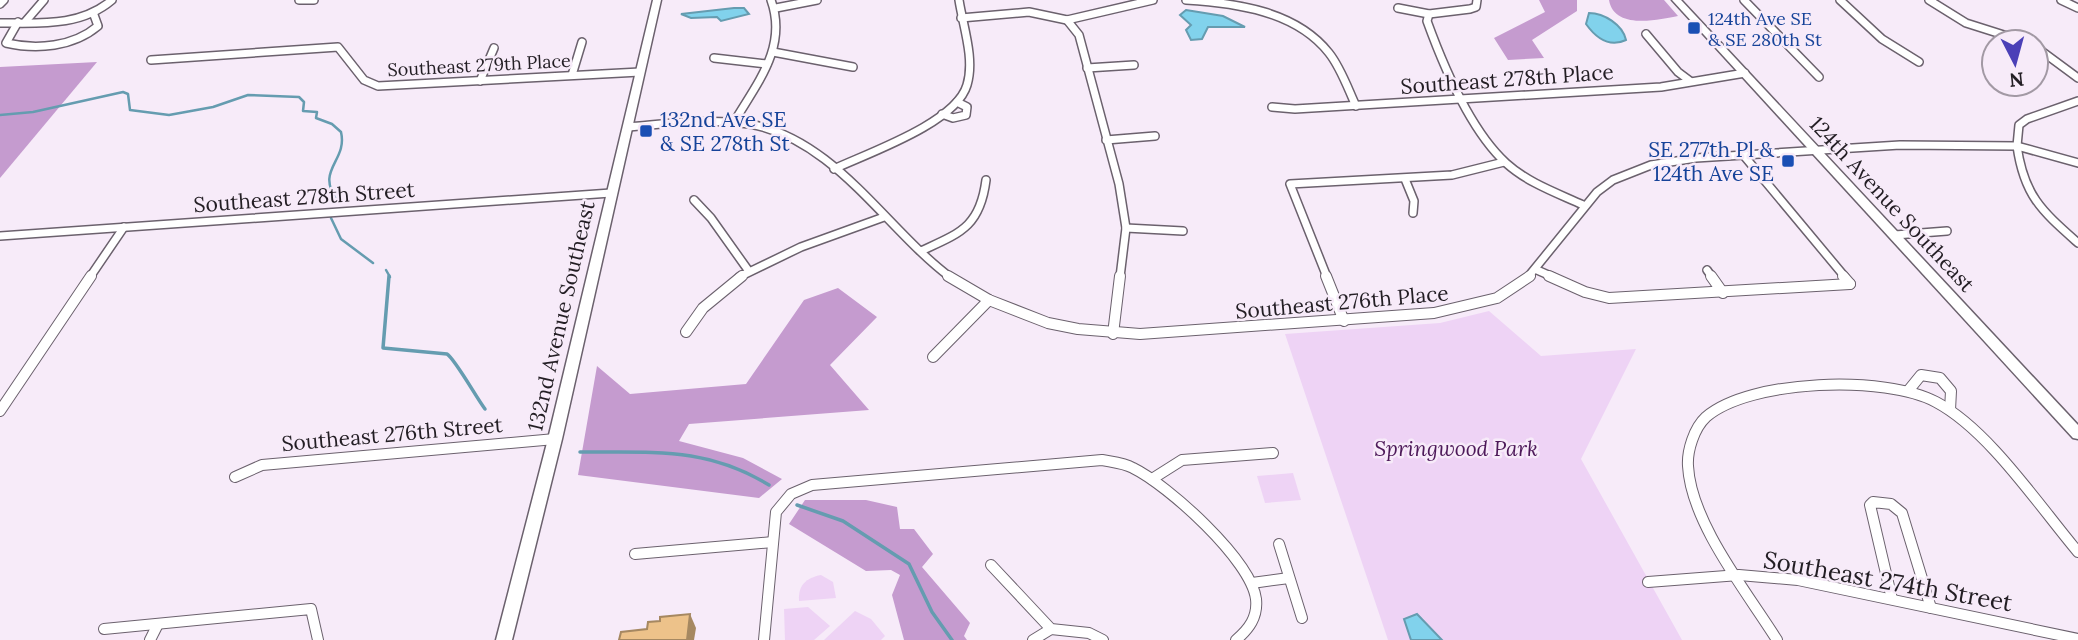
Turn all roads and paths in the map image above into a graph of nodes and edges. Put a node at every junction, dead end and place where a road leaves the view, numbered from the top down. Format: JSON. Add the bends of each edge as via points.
{"nodes":[{"id":1,"x":44,"y":0,"type":"edge"},
{"id":2,"x":112,"y":0,"type":"edge"},
{"id":3,"x":299,"y":0,"type":"edge"},
{"id":4,"x":314,"y":0,"type":"edge"},
{"id":5,"x":657,"y":0,"type":"edge"},
{"id":6,"x":771,"y":0,"type":"edge"},
{"id":7,"x":817,"y":0,"type":"edge"},
{"id":8,"x":959,"y":0,"type":"edge"},
{"id":9,"x":1152,"y":0,"type":"edge"},
{"id":10,"x":1186,"y":0,"type":"edge"},
{"id":11,"x":1477,"y":0,"type":"edge"},
{"id":12,"x":1676,"y":0,"type":"edge"},
{"id":13,"x":1744,"y":0,"type":"edge"},
{"id":14,"x":1840,"y":0,"type":"edge"},
{"id":15,"x":1929,"y":0,"type":"edge"},
{"id":16,"x":2061,"y":0,"type":"edge"},
{"id":17,"x":776,"y":8,"type":"junction"},
{"id":18,"x":1398,"y":8,"type":"dead end"},
{"id":19,"x":2078,"y":8,"type":"edge"},
{"id":20,"x":94,"y":15,"type":"junction"},
{"id":21,"x":1429,"y":15,"type":"junction"},
{"id":22,"x":961,"y":18,"type":"junction"},
{"id":23,"x":1067,"y":20,"type":"junction"},
{"id":24,"x":22,"y":22,"type":"junction"},
{"id":25,"x":0,"y":23,"type":"edge"},
{"id":26,"x":1982,"y":28,"type":"edge"},
{"id":27,"x":1646,"y":34,"type":"dead end"},
{"id":28,"x":582,"y":42,"type":"dead end"},
{"id":29,"x":494,"y":48,"type":"dead end"},
{"id":30,"x":773,"y":52,"type":"junction"},
{"id":31,"x":2050,"y":57,"type":"edge"},
{"id":32,"x":715,"y":58,"type":"dead end"},
{"id":33,"x":151,"y":60,"type":"dead end"},
{"id":34,"x":1919,"y":62,"type":"dead end"},
{"id":35,"x":767,"y":64,"type":"junction"},
{"id":36,"x":1134,"y":65,"type":"dead end"},
{"id":37,"x":853,"y":67,"type":"dead end"},
{"id":38,"x":1087,"y":68,"type":"junction"},
{"id":39,"x":640,"y":72,"type":"junction"},
{"id":40,"x":1745,"y":74,"type":"junction"},
{"id":41,"x":572,"y":75,"type":"junction"},
{"id":42,"x":1819,"y":77,"type":"dead end"},
{"id":43,"x":2078,"y":78,"type":"edge"},
{"id":44,"x":480,"y":81,"type":"junction"},
{"id":45,"x":1690,"y":81,"type":"junction"},
{"id":46,"x":1464,"y":99,"type":"junction"},
{"id":47,"x":2078,"y":101,"type":"edge"},
{"id":48,"x":955,"y":104,"type":"junction"},
{"id":49,"x":1356,"y":106,"type":"junction"},
{"id":50,"x":1272,"y":107,"type":"dead end"},
{"id":51,"x":942,"y":114,"type":"junction"},
{"id":52,"x":734,"y":122,"type":"junction"},
{"id":53,"x":627,"y":127,"type":"junction"},
{"id":54,"x":1155,"y":136,"type":"dead end"},
{"id":55,"x":1106,"y":140,"type":"junction"},
{"id":56,"x":2017,"y":146,"type":"junction"},
{"id":57,"x":1817,"y":152,"type":"junction"},
{"id":58,"x":1745,"y":157,"type":"junction"},
{"id":59,"x":1504,"y":162,"type":"junction"},
{"id":60,"x":2078,"y":163,"type":"edge"},
{"id":61,"x":834,"y":169,"type":"junction"},
{"id":62,"x":1405,"y":179,"type":"junction"},
{"id":63,"x":986,"y":180,"type":"dead end"},
{"id":64,"x":611,"y":193,"type":"junction"},
{"id":65,"x":694,"y":200,"type":"dead end"},
{"id":66,"x":1583,"y":205,"type":"junction"},
{"id":67,"x":1413,"y":213,"type":"dead end"},
{"id":68,"x":884,"y":217,"type":"junction"},
{"id":69,"x":124,"y":228,"type":"junction"},
{"id":70,"x":1126,"y":228,"type":"junction"},
{"id":71,"x":1183,"y":231,"type":"dead end"},
{"id":72,"x":1947,"y":231,"type":"dead end"},
{"id":73,"x":1895,"y":235,"type":"junction"},
{"id":74,"x":0,"y":236,"type":"edge"},
{"id":75,"x":2078,"y":243,"type":"edge"},
{"id":76,"x":921,"y":251,"type":"junction"},
{"id":77,"x":748,"y":270,"type":"junction"},
{"id":78,"x":1536,"y":270,"type":"junction"},
{"id":79,"x":1707,"y":270,"type":"dead end"},
{"id":80,"x":1723,"y":293,"type":"junction"},
{"id":81,"x":989,"y":300,"type":"junction"},
{"id":82,"x":1344,"y":321,"type":"junction"},
{"id":83,"x":686,"y":332,"type":"dead end"},
{"id":84,"x":1114,"y":334,"type":"junction"},
{"id":85,"x":933,"y":357,"type":"dead end"},
{"id":86,"x":1908,"y":391,"type":"junction"},
{"id":87,"x":1950,"y":410,"type":"junction"},
{"id":88,"x":0,"y":411,"type":"edge"},
{"id":89,"x":2078,"y":434,"type":"edge"},
{"id":90,"x":555,"y":439,"type":"junction"},
{"id":91,"x":1273,"y":453,"type":"dead end"},
{"id":92,"x":235,"y":477,"type":"dead end"},
{"id":93,"x":1152,"y":478,"type":"junction"},
{"id":94,"x":773,"y":542,"type":"junction"},
{"id":95,"x":1279,"y":544,"type":"dead end"},
{"id":96,"x":2078,"y":552,"type":"edge"},
{"id":97,"x":635,"y":554,"type":"dead end"},
{"id":98,"x":991,"y":565,"type":"dead end"},
{"id":99,"x":1739,"y":575,"type":"junction"},
{"id":100,"x":1289,"y":578,"type":"junction"},
{"id":101,"x":1648,"y":582,"type":"dead end"},
{"id":102,"x":1252,"y":583,"type":"junction"},
{"id":103,"x":1892,"y":599,"type":"junction"},
{"id":104,"x":1931,"y":608,"type":"junction"},
{"id":105,"x":1302,"y":618,"type":"dead end"},
{"id":106,"x":158,"y":624,"type":"junction"},
{"id":107,"x":104,"y":629,"type":"dead end"},
{"id":108,"x":1051,"y":629,"type":"junction"},
{"id":109,"x":2078,"y":639,"type":"edge"},
{"id":110,"x":150,"y":640,"type":"edge"},
{"id":111,"x":318,"y":640,"type":"edge"},
{"id":112,"x":504,"y":640,"type":"edge"},
{"id":113,"x":764,"y":640,"type":"edge"},
{"id":114,"x":1033,"y":640,"type":"edge"},
{"id":115,"x":1103,"y":640,"type":"edge"},
{"id":116,"x":1236,"y":640,"type":"edge"},
{"id":117,"x":1777,"y":640,"type":"edge"}],
"edges":[{"from":1,"to":24,"type":"street"},
{"from":2,"to":20,"type":"street"},
{"from":3,"to":4,"type":"street"},
{"from":5,"to":39,"type":"main road","name":"132nd Avenue Southeast"},
{"from":6,"to":17,"type":"street"},
{"from":7,"to":17,"type":"street"},
{"from":8,"to":22,"type":"street"},
{"from":9,"to":23,"type":"street"},
{"from":10,"to":49,"type":"street","via":[[1260,11],[1310,35],[1329,52]]},
{"from":11,"to":21,"type":"street","via":[[1476,7],[1470,9]]},
{"from":12,"to":40,"type":"main road","name":"124th Avenue Southeast"},
{"from":13,"to":42,"type":"street"},
{"from":14,"to":34,"type":"street","via":[[1882,39]]},
{"from":15,"to":26,"type":"street"},
{"from":16,"to":19,"type":"street"},
{"from":17,"to":30,"type":"street","via":[[781,23]]},
{"from":18,"to":21,"type":"street"},
{"from":20,"to":24,"type":"street"},
{"from":20,"to":24,"type":"street","via":[[98,26],[69,43],[6,43]]},
{"from":21,"to":46,"type":"street","via":[[1427,21],[1443,63]]},
{"from":22,"to":23,"type":"street","via":[[1029,12]]},
{"from":22,"to":48,"type":"street","via":[[969,74],[964,94]]},
{"from":23,"to":38,"type":"street","via":[[1079,35]]},
{"from":24,"to":25,"type":"street"},
{"from":27,"to":45,"type":"street"},
{"from":28,"to":41,"type":"street"},
{"from":29,"to":44,"type":"street"},
{"from":30,"to":35,"type":"street"},
{"from":30,"to":37,"type":"street"},
{"from":31,"to":43,"type":"street"},
{"from":32,"to":35,"type":"street"},
{"from":33,"to":44,"type":"street","name":"Southeast 279th Place","via":[[338,47],[347,54],[359,78],[370,85]]},
{"from":35,"to":52,"type":"street"},
{"from":36,"to":38,"type":"street"},
{"from":38,"to":55,"type":"street"},
{"from":39,"to":41,"type":"street","name":"Southeast 279th Place"},
{"from":39,"to":53,"type":"main road","name":"132nd Avenue Southeast"},
{"from":40,"to":45,"type":"street","name":"Southeast 278th Place"},
{"from":40,"to":57,"type":"main road","name":"124th Avenue Southeast"},
{"from":41,"to":44,"type":"street","name":"Southeast 279th Place"},
{"from":45,"to":46,"type":"street","name":"Southeast 278th Place","via":[[1661,87]]},
{"from":46,"to":49,"type":"street","name":"Southeast 278th Place"},
{"from":46,"to":59,"type":"street"},
{"from":47,"to":56,"type":"street","via":[[2019,125]]},
{"from":48,"to":51,"type":"street"},
{"from":48,"to":51,"type":"street","via":[[967,107],[966,115],[953,118]]},
{"from":49,"to":50,"type":"street","name":"Southeast 278th Place"},
{"from":51,"to":61,"type":"street"},
{"from":52,"to":53,"type":"street"},
{"from":52,"to":61,"type":"street","name":"Southeast 276th Place","via":[[771,130]]},
{"from":53,"to":64,"type":"main road","name":"132nd Avenue Southeast"},
{"from":54,"to":55,"type":"street"},
{"from":55,"to":70,"type":"street"},
{"from":56,"to":57,"type":"street","name":"Southeast 276th Place","via":[[1965,142]]},
{"from":56,"to":60,"type":"street"},
{"from":56,"to":75,"type":"street","via":[[2025,190]]},
{"from":57,"to":58,"type":"street","name":"Southeast 276th Place"},
{"from":57,"to":73,"type":"main road","name":"124th Avenue Southeast"},
{"from":58,"to":66,"type":"street","name":"Southeast 276th Place","via":[[1633,170],[1614,179]]},
{"from":58,"to":80,"type":"street","via":[[1850,284]]},
{"from":59,"to":62,"type":"street","via":[[1464,173]]},
{"from":59,"to":66,"type":"street"},
{"from":61,"to":68,"type":"street","name":"Southeast 276th Place"},
{"from":62,"to":67,"type":"street","via":[[1414,201]]},
{"from":62,"to":82,"type":"street","via":[[1290,184]]},
{"from":63,"to":76,"type":"street","via":[[984,206],[976,220]]},
{"from":64,"to":69,"type":"street","name":"Southeast 278th Street"},
{"from":64,"to":90,"type":"main road","name":"132nd Avenue Southeast"},
{"from":65,"to":77,"type":"street"},
{"from":66,"to":78,"type":"street","name":"Southeast 276th Place"},
{"from":68,"to":76,"type":"street","name":"Southeast 276th Place"},
{"from":68,"to":77,"type":"street"},
{"from":69,"to":74,"type":"street","name":"Southeast 278th Street"},
{"from":69,"to":88,"type":"street"},
{"from":70,"to":71,"type":"street"},
{"from":70,"to":84,"type":"street"},
{"from":72,"to":73,"type":"street"},
{"from":73,"to":89,"type":"main road","name":"124th Avenue Southeast"},
{"from":76,"to":81,"type":"street","name":"Southeast 276th Place","via":[[945,274]]},
{"from":77,"to":83,"type":"street","via":[[710,297]]},
{"from":78,"to":80,"type":"street","via":[[1609,298]]},
{"from":78,"to":82,"type":"street","name":"Southeast 276th Place","via":[[1506,294],[1473,306]]},
{"from":79,"to":80,"type":"street"},
{"from":81,"to":84,"type":"street","name":"Southeast 276th Place","via":[[1043,321]]},
{"from":81,"to":85,"type":"street"},
{"from":82,"to":84,"type":"street","name":"Southeast 276th Place"},
{"from":86,"to":87,"type":"street"},
{"from":86,"to":87,"type":"street","via":[[1921,376],[1940,378],[1951,391]]},
{"from":86,"to":99,"type":"street","via":[[1861,385],[1765,392],[1736,399],[1704,418],[1688,466],[1692,490],[1704,519]]},
{"from":87,"to":96,"type":"street","via":[[1982,438]]},
{"from":90,"to":92,"type":"street","name":"Southeast 276th Street","via":[[262,465]]},
{"from":90,"to":112,"type":"main road","name":"132nd Avenue Southeast"},
{"from":91,"to":93,"type":"street","via":[[1182,460]]},
{"from":93,"to":94,"type":"street","via":[[1131,466],[1102,460],[812,485],[791,494],[776,512]]},
{"from":93,"to":102,"type":"street","via":[[1225,548]]},
{"from":94,"to":97,"type":"street"},
{"from":94,"to":113,"type":"street"},
{"from":95,"to":100,"type":"street"},
{"from":98,"to":108,"type":"street"},
{"from":99,"to":101,"type":"street","name":"Southeast 274th Street"},
{"from":99,"to":103,"type":"street","name":"Southeast 274th Street","via":[[1798,580]]},
{"from":99,"to":117,"type":"street"},
{"from":100,"to":102,"type":"street"},
{"from":100,"to":105,"type":"street"},
{"from":102,"to":116,"type":"street","via":[[1256,617],[1250,630]]},
{"from":103,"to":104,"type":"street","name":"Southeast 274th Street"},
{"from":103,"to":104,"type":"street","via":[[1872,502],[1891,504],[1902,513]]},
{"from":104,"to":109,"type":"street","name":"Southeast 274th Street"},
{"from":106,"to":107,"type":"street"},
{"from":106,"to":110,"type":"street"},
{"from":106,"to":111,"type":"street","via":[[311,609]]},
{"from":108,"to":114,"type":"street"},
{"from":108,"to":115,"type":"street","via":[[1089,633]]}]}
